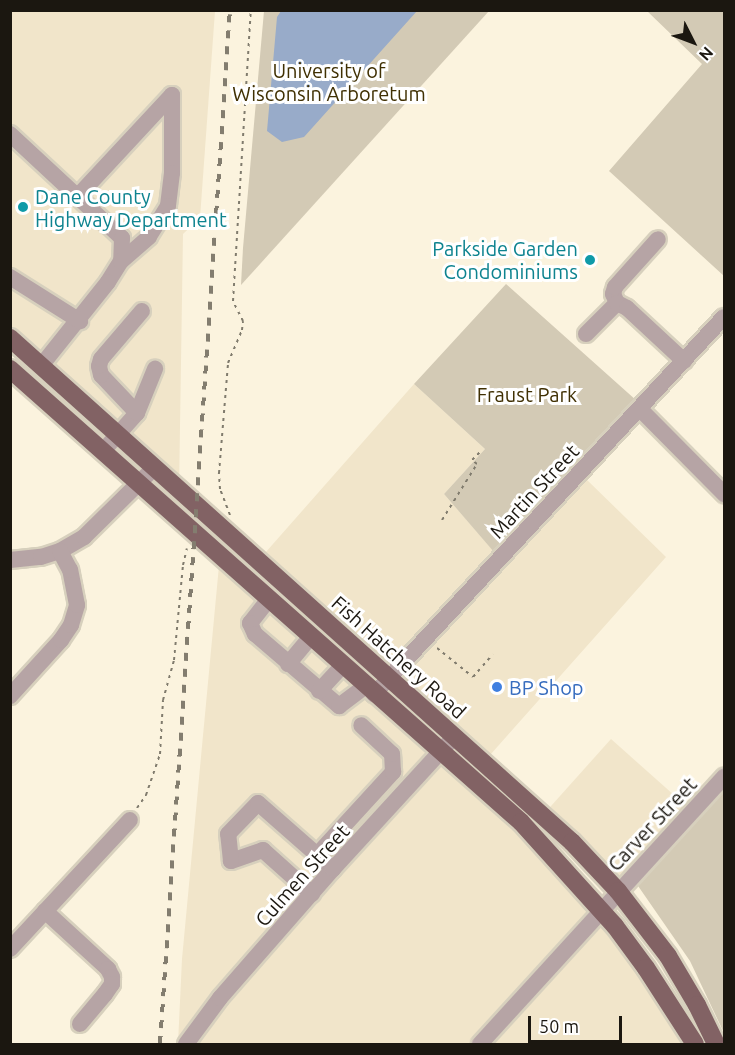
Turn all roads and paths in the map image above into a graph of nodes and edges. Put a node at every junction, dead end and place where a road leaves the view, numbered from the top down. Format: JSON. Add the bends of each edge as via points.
{"nodes":[{"id":1,"x":251,"y":10,"type":"edge"},
{"id":2,"x":10,"y":134,"type":"edge"},
{"id":3,"x":78,"y":196,"type":"junction"},
{"id":4,"x":658,"y":239,"type":"dead end"},
{"id":5,"x":121,"y":261,"type":"junction"},
{"id":6,"x":10,"y":277,"type":"edge"},
{"id":7,"x":617,"y":303,"type":"junction"},
{"id":8,"x":142,"y":311,"type":"dead end"},
{"id":9,"x":724,"y":317,"type":"edge"},
{"id":10,"x":80,"y":321,"type":"junction"},
{"id":11,"x":586,"y":334,"type":"dead end"},
{"id":12,"x":10,"y":338,"type":"edge"},
{"id":13,"x":684,"y":361,"type":"junction"},
{"id":14,"x":41,"y":366,"type":"junction"},
{"id":15,"x":10,"y":369,"type":"edge"},
{"id":16,"x":155,"y":369,"type":"dead end"},
{"id":17,"x":640,"y":409,"type":"junction"},
{"id":18,"x":137,"y":413,"type":"junction"},
{"id":19,"x":117,"y":435,"type":"junction"},
{"id":20,"x":103,"y":451,"type":"junction"},
{"id":21,"x":480,"y":452,"type":"dead end"},
{"id":22,"x":154,"y":468,"type":"junction"},
{"id":23,"x":140,"y":483,"type":"junction"},
{"id":24,"x":724,"y":494,"type":"edge"},
{"id":25,"x":230,"y":518,"type":"dead end"},
{"id":26,"x":442,"y":520,"type":"dead end"},
{"id":27,"x":187,"y":548,"type":"dead end"},
{"id":28,"x":60,"y":550,"type":"junction"},
{"id":29,"x":10,"y":560,"type":"edge"},
{"id":30,"x":269,"y":599,"type":"junction"},
{"id":31,"x":311,"y":637,"type":"junction"},
{"id":32,"x":433,"y":652,"type":"dead end"},
{"id":33,"x":494,"y":654,"type":"dead end"},
{"id":34,"x":288,"y":664,"type":"junction"},
{"id":35,"x":343,"y":665,"type":"junction"},
{"id":36,"x":389,"y":678,"type":"junction"},
{"id":37,"x":370,"y":690,"type":"junction"},
{"id":38,"x":319,"y":691,"type":"junction"},
{"id":39,"x":10,"y":696,"type":"edge"},
{"id":40,"x":361,"y":725,"type":"dead end"},
{"id":41,"x":454,"y":737,"type":"junction"},
{"id":42,"x":440,"y":752,"type":"junction"},
{"id":43,"x":393,"y":772,"type":"junction"},
{"id":44,"x":724,"y":777,"type":"edge"},
{"id":45,"x":409,"y":787,"type":"junction"},
{"id":46,"x":130,"y":820,"type":"joint"},
{"id":47,"x":317,"y":855,"type":"junction"},
{"id":48,"x":333,"y":869,"type":"junction"},
{"id":49,"x":312,"y":894,"type":"junction"},
{"id":50,"x":610,"y":900,"type":"junction"},
{"id":51,"x":45,"y":911,"type":"junction"},
{"id":52,"x":10,"y":949,"type":"edge"},
{"id":53,"x":80,"y":1023,"type":"dead end"},
{"id":54,"x":186,"y":1044,"type":"edge"},
{"id":55,"x":480,"y":1044,"type":"edge"},
{"id":56,"x":695,"y":1044,"type":"edge"},
{"id":57,"x":716,"y":1044,"type":"edge"}],
"edges":[{"from":1,"to":25,"type":"path","via":[[233,301],[243,321],[228,363],[219,473]]},
{"from":2,"to":3,"type":"street"},
{"from":3,"to":5,"type":"street","via":[[122,238]]},
{"from":3,"to":5,"type":"street","via":[[172,95],[168,206],[149,237]]},
{"from":4,"to":7,"type":"street","via":[[615,287]]},
{"from":5,"to":10,"type":"street"},
{"from":6,"to":10,"type":"street"},
{"from":7,"to":11,"type":"street"},
{"from":7,"to":13,"type":"street"},
{"from":8,"to":18,"type":"street","via":[[99,366],[110,386]]},
{"from":9,"to":13,"type":"street","name":"Martin Street"},
{"from":10,"to":14,"type":"street"},
{"from":12,"to":14,"type":"main road","name":"Fish Hatchery Road"},
{"from":13,"to":17,"type":"street","name":"Martin Street"},
{"from":14,"to":19,"type":"main road","name":"Fish Hatchery Road"},
{"from":15,"to":20,"type":"main road","name":"Fish Hatchery Road"},
{"from":16,"to":18,"type":"street"},
{"from":17,"to":24,"type":"street"},
{"from":17,"to":36,"type":"street","name":"Martin Street"},
{"from":18,"to":19,"type":"street"},
{"from":19,"to":20,"type":"street"},
{"from":19,"to":22,"type":"main road","name":"Fish Hatchery Road"},
{"from":20,"to":23,"type":"main road","name":"Fish Hatchery Road"},
{"from":21,"to":26,"type":"path","via":[[472,460],[477,464]]},
{"from":22,"to":23,"type":"street"},
{"from":22,"to":36,"type":"main road","name":"Fish Hatchery Road"},
{"from":23,"to":28,"type":"street","via":[[84,537]]},
{"from":23,"to":30,"type":"main road","name":"Fish Hatchery Road"},
{"from":27,"to":46,"type":"path","via":[[174,660],[163,700],[160,754],[146,795]]},
{"from":28,"to":29,"type":"street","via":[[41,557]]},
{"from":28,"to":39,"type":"street","via":[[70,570],[76,597],[71,625]]},
{"from":30,"to":31,"type":"main road","name":"Fish Hatchery Road"},
{"from":30,"to":34,"type":"street","via":[[250,622],[255,634]]},
{"from":31,"to":34,"type":"street"},
{"from":31,"to":35,"type":"main road","name":"Fish Hatchery Road"},
{"from":32,"to":33,"type":"path","via":[[438,646],[473,677]]},
{"from":34,"to":38,"type":"street"},
{"from":35,"to":37,"type":"main road","name":"Fish Hatchery Road"},
{"from":35,"to":38,"type":"street"},
{"from":36,"to":37,"type":"street","name":"Martin Street"},
{"from":36,"to":41,"type":"main road","name":"Fish Hatchery Road"},
{"from":37,"to":38,"type":"street","name":"Martin Street","via":[[339,706]]},
{"from":37,"to":42,"type":"main road","name":"Fish Hatchery Road"},
{"from":40,"to":43,"type":"street","via":[[392,754]]},
{"from":41,"to":42,"type":"street","name":"Culmen Street"},
{"from":41,"to":50,"type":"main road","name":"Fish Hatchery Road","via":[[572,842]]},
{"from":42,"to":45,"type":"street","name":"Culmen Street"},
{"from":42,"to":50,"type":"main road","name":"Fish Hatchery Road"},
{"from":43,"to":45,"type":"street"},
{"from":43,"to":47,"type":"street"},
{"from":44,"to":50,"type":"street","name":"Carver Street"},
{"from":45,"to":48,"type":"street","name":"Culmen Street"},
{"from":46,"to":51,"type":"street"},
{"from":47,"to":48,"type":"street"},
{"from":47,"to":49,"type":"street","via":[[258,803],[228,834],[231,861],[263,850]]},
{"from":48,"to":49,"type":"street","name":"Culmen Street"},
{"from":49,"to":54,"type":"street","name":"Culmen Street","via":[[220,998]]},
{"from":50,"to":55,"type":"street","name":"Carver Street"},
{"from":50,"to":56,"type":"main road","name":"Fish Hatchery Road","via":[[646,968]]},
{"from":50,"to":57,"type":"main road","name":"Fish Hatchery Road","via":[[675,966]]},
{"from":51,"to":52,"type":"street"},
{"from":51,"to":53,"type":"street","via":[[112,977],[112,984]]}]}
